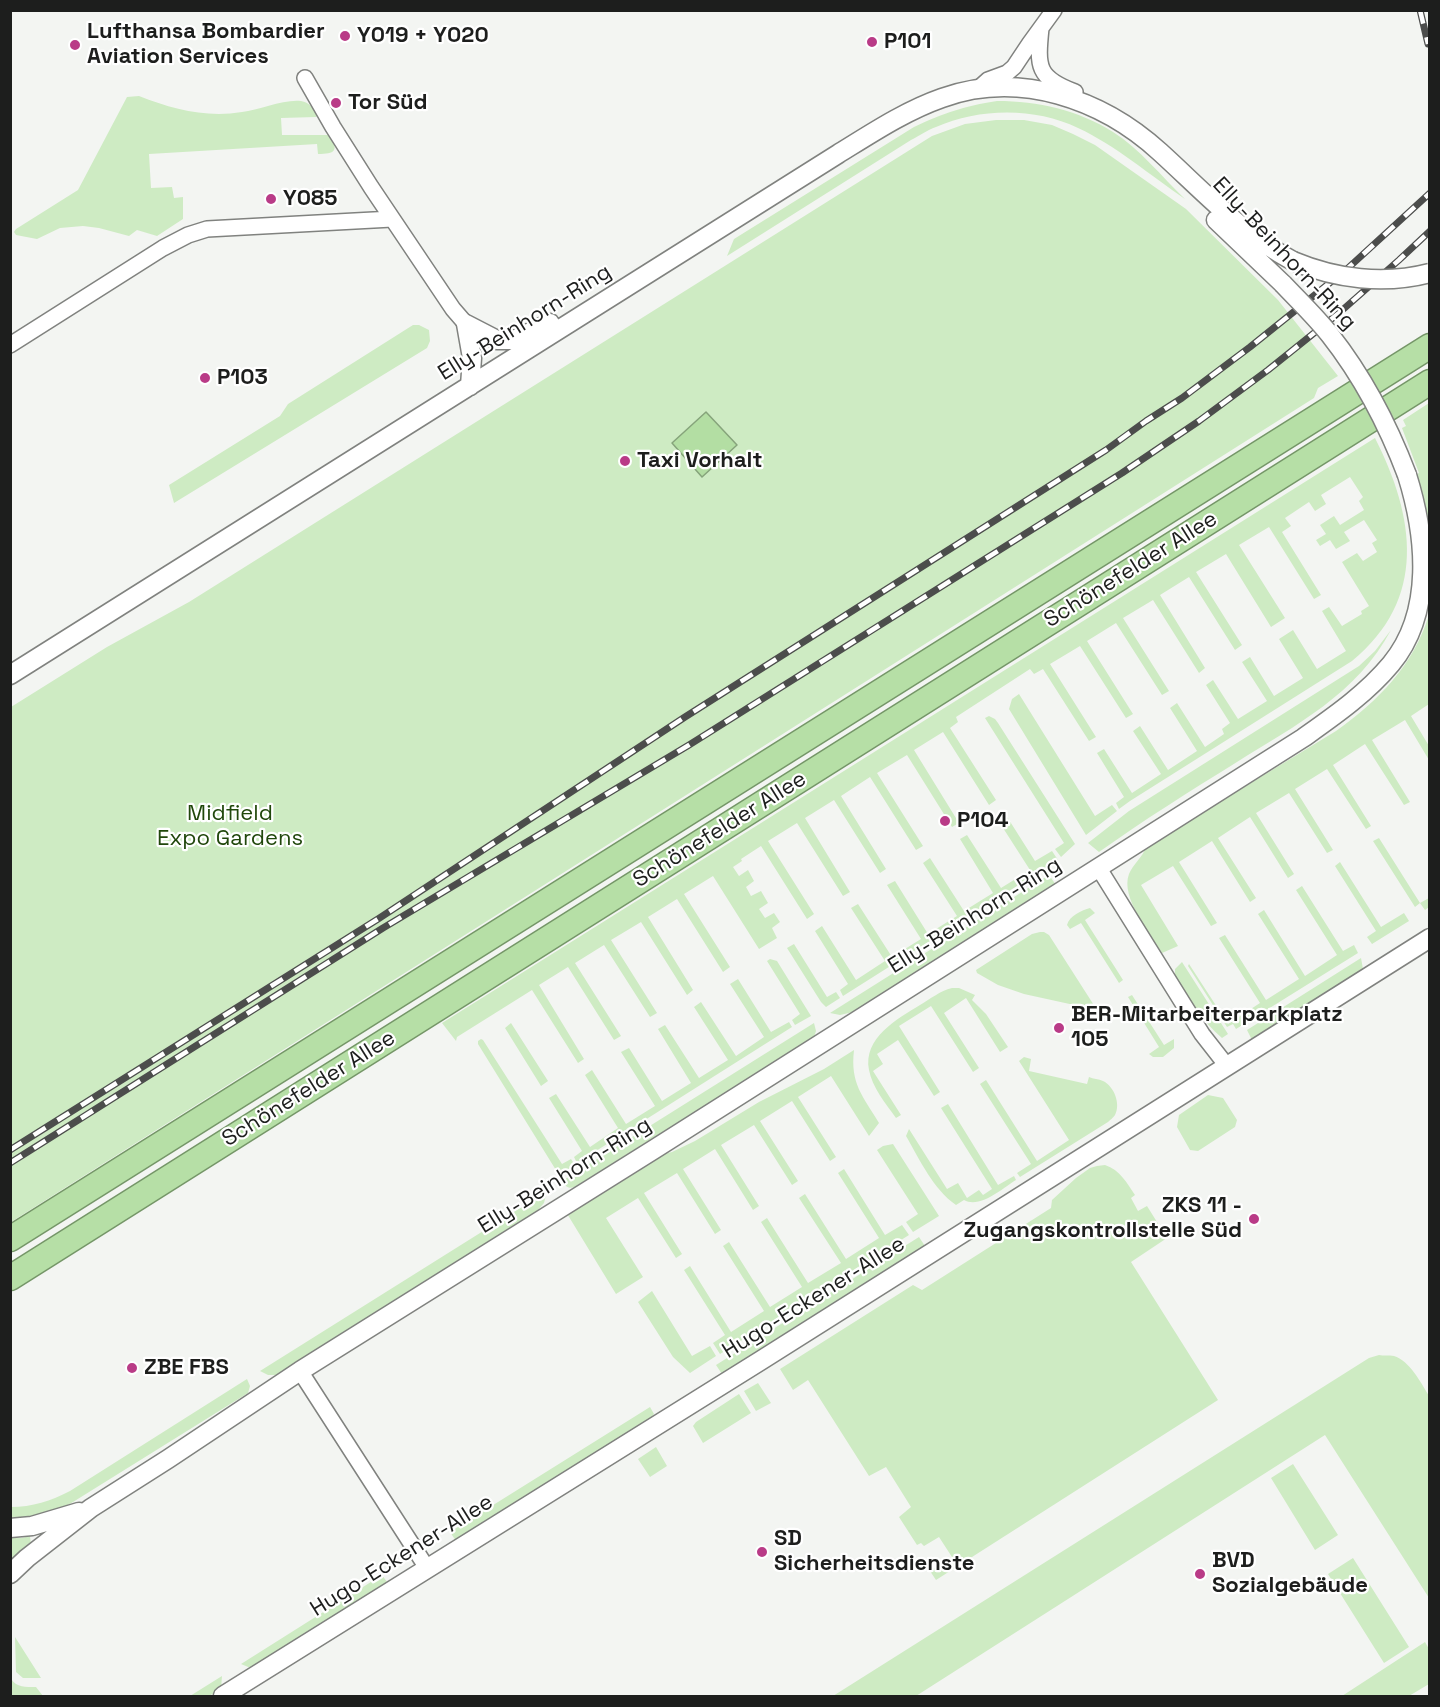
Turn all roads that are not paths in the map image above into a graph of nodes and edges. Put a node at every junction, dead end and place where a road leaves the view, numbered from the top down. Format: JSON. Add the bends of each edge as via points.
{"nodes":[{"id":1,"x":1054,"y":10,"type":"edge"},
{"id":2,"x":1041,"y":27,"type":"junction"},
{"id":3,"x":305,"y":78,"type":"dead end"},
{"id":4,"x":978,"y":89,"type":"junction"},
{"id":5,"x":1088,"y":104,"type":"junction"},
{"id":6,"x":1185,"y":175,"type":"junction"},
{"id":7,"x":392,"y":219,"type":"junction"},
{"id":8,"x":1430,"y":273,"type":"edge"},
{"id":9,"x":578,"y":318,"type":"junction"},
{"id":10,"x":466,"y":324,"type":"junction"},
{"id":11,"x":10,"y":345,"type":"edge"},
{"id":12,"x":1430,"y":346,"type":"edge"},
{"id":13,"x":1430,"y":382,"type":"edge"},
{"id":14,"x":470,"y":386,"type":"junction"},
{"id":15,"x":1430,"y":577,"type":"edge"},
{"id":16,"x":1420,"y":600,"type":"junction"},
{"id":17,"x":10,"y":675,"type":"edge"},
{"id":18,"x":1098,"y":867,"type":"junction"},
{"id":19,"x":1430,"y":938,"type":"edge"},
{"id":20,"x":1227,"y":1066,"type":"junction"},
{"id":21,"x":10,"y":1239,"type":"edge"},
{"id":22,"x":10,"y":1278,"type":"edge"},
{"id":23,"x":300,"y":1371,"type":"junction"},
{"id":24,"x":91,"y":1508,"type":"junction"},
{"id":25,"x":10,"y":1527,"type":"edge"},
{"id":26,"x":427,"y":1568,"type":"junction"},
{"id":27,"x":10,"y":1574,"type":"edge"},
{"id":28,"x":224,"y":1696,"type":"edge"}],
"edges":[{"from":1,"to":2,"type":"street"},
{"from":2,"to":4,"type":"street","via":[[1014,67]]},
{"from":2,"to":5,"type":"street","name":"Elly-Beinhorn-Ring","via":[[1039,59],[1045,76],[1079,94]]},
{"from":3,"to":7,"type":"street"},
{"from":4,"to":5,"type":"street","name":"Elly-Beinhorn-Ring","via":[[1037,89]]},
{"from":4,"to":9,"type":"street","name":"Elly-Beinhorn-Ring","via":[[945,97],[898,118]]},
{"from":5,"to":6,"type":"street","name":"Elly-Beinhorn-Ring","via":[[1144,138]]},
{"from":6,"to":8,"type":"street","name":"Elly-Beinhorn-Ring","bridge":true,"via":[[1234,221],[1293,261],[1363,279]]},
{"from":6,"to":16,"type":"street","name":"Elly-Beinhorn-Ring","bridge":true,"via":[[1195,198],[1329,333],[1384,421],[1407,475],[1419,521],[1423,552]]},
{"from":7,"to":10,"type":"street"},
{"from":7,"to":11,"type":"street","via":[[207,230],[188,235]]},
{"from":9,"to":10,"type":"street","via":[[562,317],[514,340],[496,340]]},
{"from":9,"to":14,"type":"street","name":"Elly-Beinhorn-Ring"},
{"from":10,"to":14,"type":"street","via":[[472,358]]},
{"from":12,"to":21,"type":"highway","name":"Schönefelder Allee"},
{"from":13,"to":22,"type":"highway","name":"Schönefelder Allee"},
{"from":14,"to":17,"type":"street","name":"Elly-Beinhorn-Ring"},
{"from":15,"to":16,"type":"street"},
{"from":16,"to":18,"type":"street","name":"Elly-Beinhorn-Ring","via":[[1412,626],[1391,664],[1340,713]]},
{"from":18,"to":20,"type":"street"},
{"from":18,"to":23,"type":"street","name":"Elly-Beinhorn-Ring"},
{"from":19,"to":20,"type":"street","name":"Hugo-Eckener-Allee"},
{"from":20,"to":26,"type":"street","name":"Hugo-Eckener-Allee"},
{"from":23,"to":24,"type":"street","name":"Elly-Beinhorn-Ring"},
{"from":23,"to":26,"type":"street"},
{"from":24,"to":25,"type":"street","name":"Elly-Beinhorn-Ring","via":[[32,1526]]},
{"from":24,"to":27,"type":"street","name":"Elly-Beinhorn-Ring"},
{"from":26,"to":28,"type":"street","name":"Hugo-Eckener-Allee"}]}
